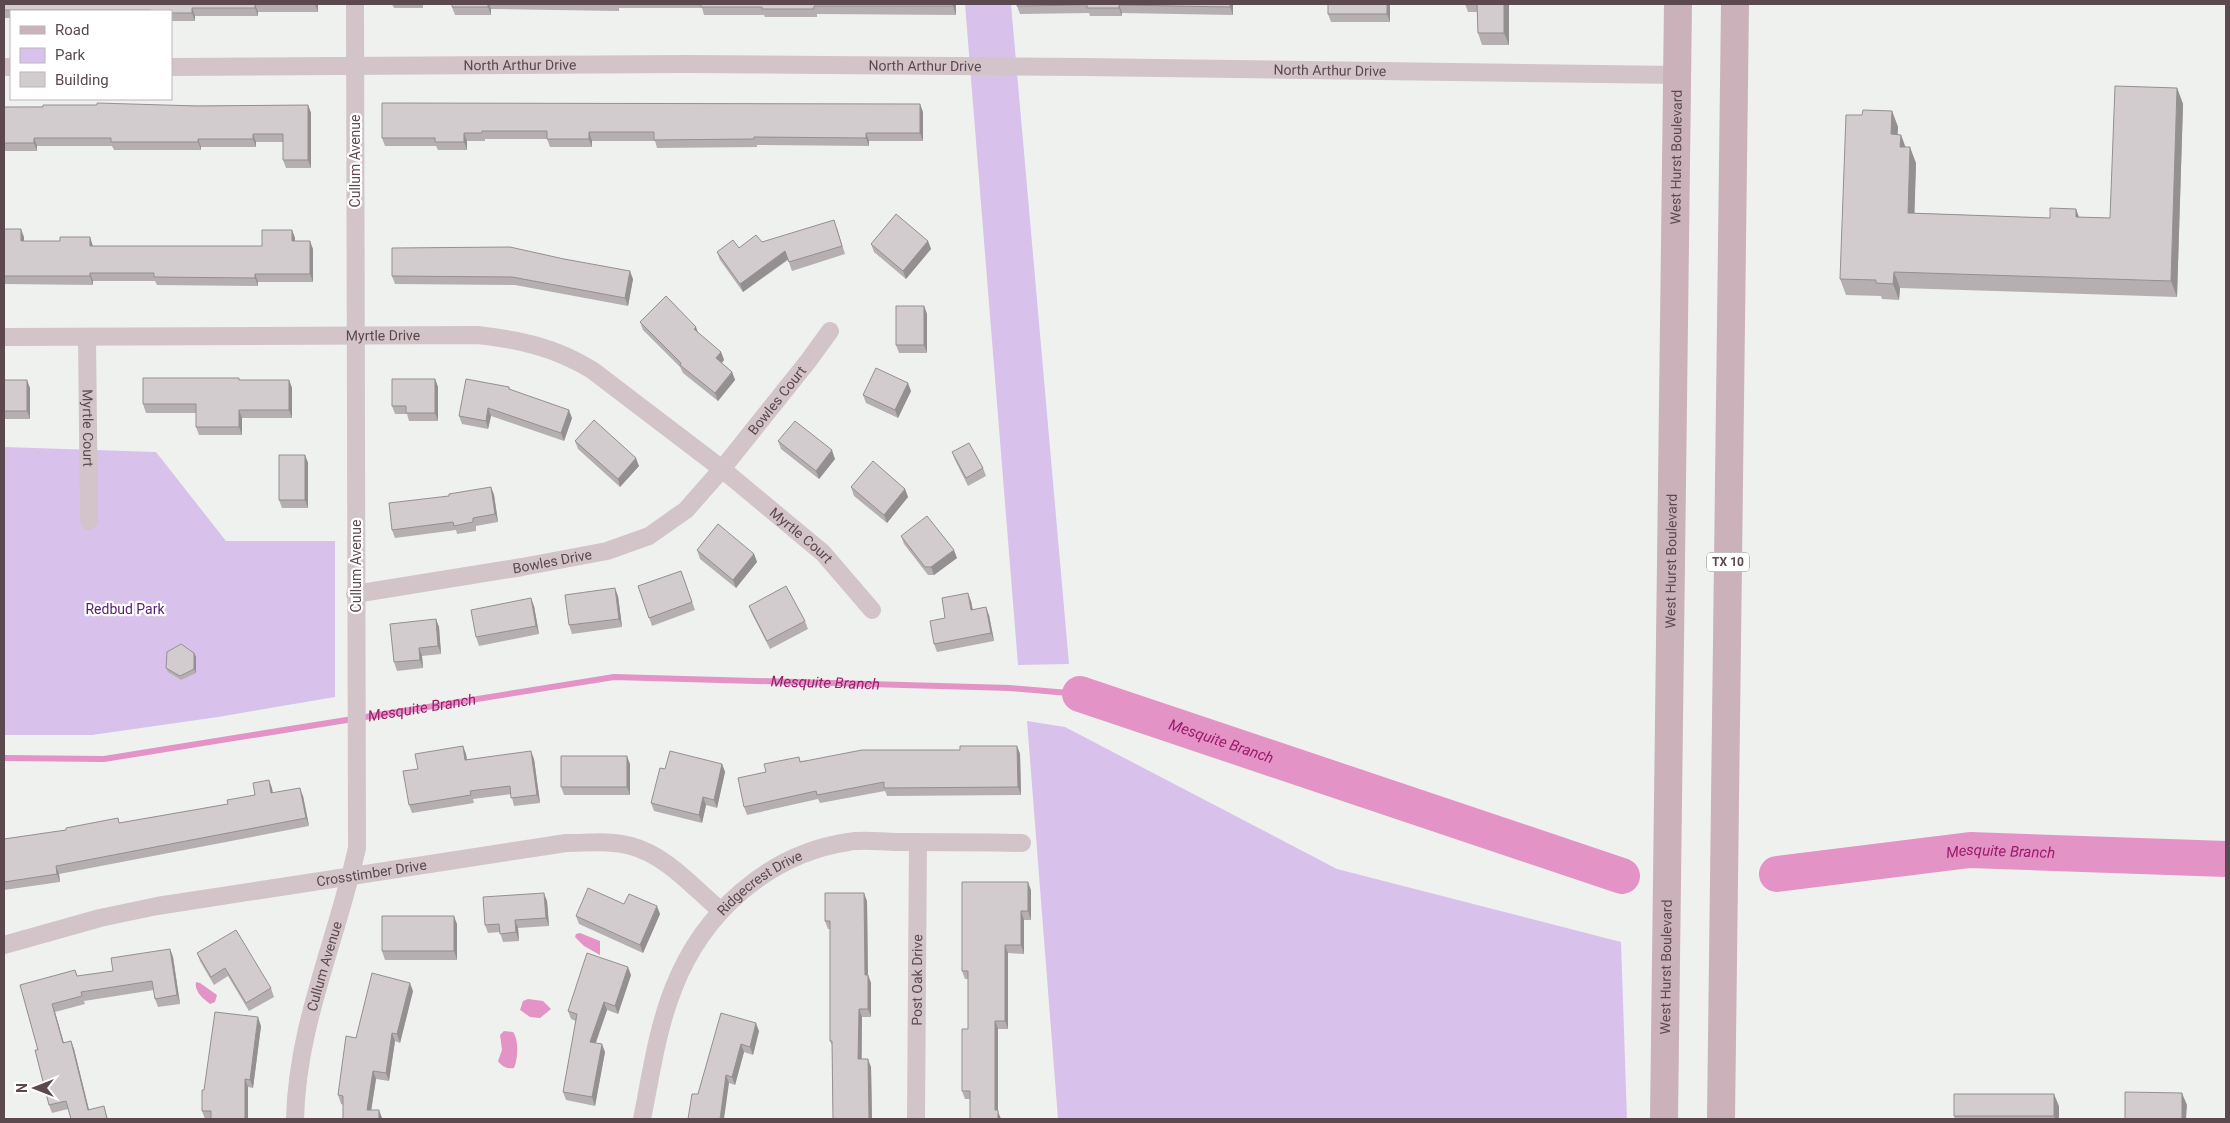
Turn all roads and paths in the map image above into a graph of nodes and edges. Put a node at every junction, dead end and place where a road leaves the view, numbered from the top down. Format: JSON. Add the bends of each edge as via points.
{"nodes":[{"id":1,"x":354,"y":4,"type":"edge"},
{"id":2,"x":1678,"y":4,"type":"edge"},
{"id":3,"x":1735,"y":4,"type":"edge"},
{"id":4,"x":172,"y":67,"type":"edge"},
{"id":5,"x":355,"y":67,"type":"junction"},
{"id":6,"x":1678,"y":75,"type":"junction"},
{"id":7,"x":830,"y":330,"type":"dead end"},
{"id":8,"x":356,"y":334,"type":"junction"},
{"id":9,"x":4,"y":337,"type":"edge"},
{"id":10,"x":87,"y":337,"type":"junction"},
{"id":11,"x":722,"y":469,"type":"junction"},
{"id":12,"x":89,"y":521,"type":"dead end"},
{"id":13,"x":356,"y":594,"type":"junction"},
{"id":14,"x":872,"y":610,"type":"dead end"},
{"id":15,"x":918,"y":842,"type":"junction"},
{"id":16,"x":1022,"y":843,"type":"dead end"},
{"id":17,"x":351,"y":877,"type":"junction"},
{"id":18,"x":721,"y":911,"type":"junction"},
{"id":19,"x":4,"y":945,"type":"edge"},
{"id":20,"x":295,"y":1119,"type":"edge"},
{"id":21,"x":642,"y":1119,"type":"edge"},
{"id":22,"x":916,"y":1119,"type":"edge"},
{"id":23,"x":1664,"y":1119,"type":"edge"},
{"id":24,"x":1721,"y":1119,"type":"edge"}],
"edges":[{"from":1,"to":5,"type":"street","name":"Cullum Avenue"},
{"from":2,"to":6,"type":"main road","name":"West Hurst Boulevard"},
{"from":3,"to":24,"type":"main road","number":"TX 10"},
{"from":4,"to":5,"type":"street","name":"North Arthur Drive"},
{"from":5,"to":6,"type":"street","name":"North Arthur Drive","via":[[694,64]]},
{"from":5,"to":8,"type":"street","name":"Cullum Avenue"},
{"from":6,"to":23,"type":"main road","name":"West Hurst Boulevard"},
{"from":7,"to":11,"type":"street","name":"Bowles Court"},
{"from":8,"to":10,"type":"street","name":"Myrtle Drive"},
{"from":8,"to":11,"type":"street","name":"Myrtle Drive","via":[[477,335],[518,339],[544,347],[592,370]]},
{"from":8,"to":13,"type":"street","name":"Cullum Avenue"},
{"from":9,"to":10,"type":"street","name":"Myrtle Drive"},
{"from":10,"to":12,"type":"street","name":"Myrtle Court"},
{"from":11,"to":13,"type":"street","name":"Bowles Drive","via":[[686,510],[649,536],[607,551]]},
{"from":11,"to":14,"type":"street","name":"Myrtle Court","via":[[823,553]]},
{"from":13,"to":17,"type":"street","name":"Cullum Avenue","via":[[358,810],[357,848]]},
{"from":15,"to":16,"type":"street","name":"Ridgecrest Drive"},
{"from":15,"to":18,"type":"street","name":"Ridgecrest Drive","via":[[850,841],[814,849],[776,866],[743,889]]},
{"from":15,"to":22,"type":"street","name":"Post Oak Drive"},
{"from":17,"to":18,"type":"street","name":"Crosstimber Drive","via":[[566,843],[605,842],[632,846],[658,857]]},
{"from":17,"to":19,"type":"street","name":"Crosstimber Drive","via":[[157,906]]},
{"from":17,"to":20,"type":"street","name":"Cullum Avenue","via":[[309,1017]]},
{"from":18,"to":21,"type":"street","name":"Ridgecrest Drive","via":[[692,948],[674,988],[659,1035]]}]}
